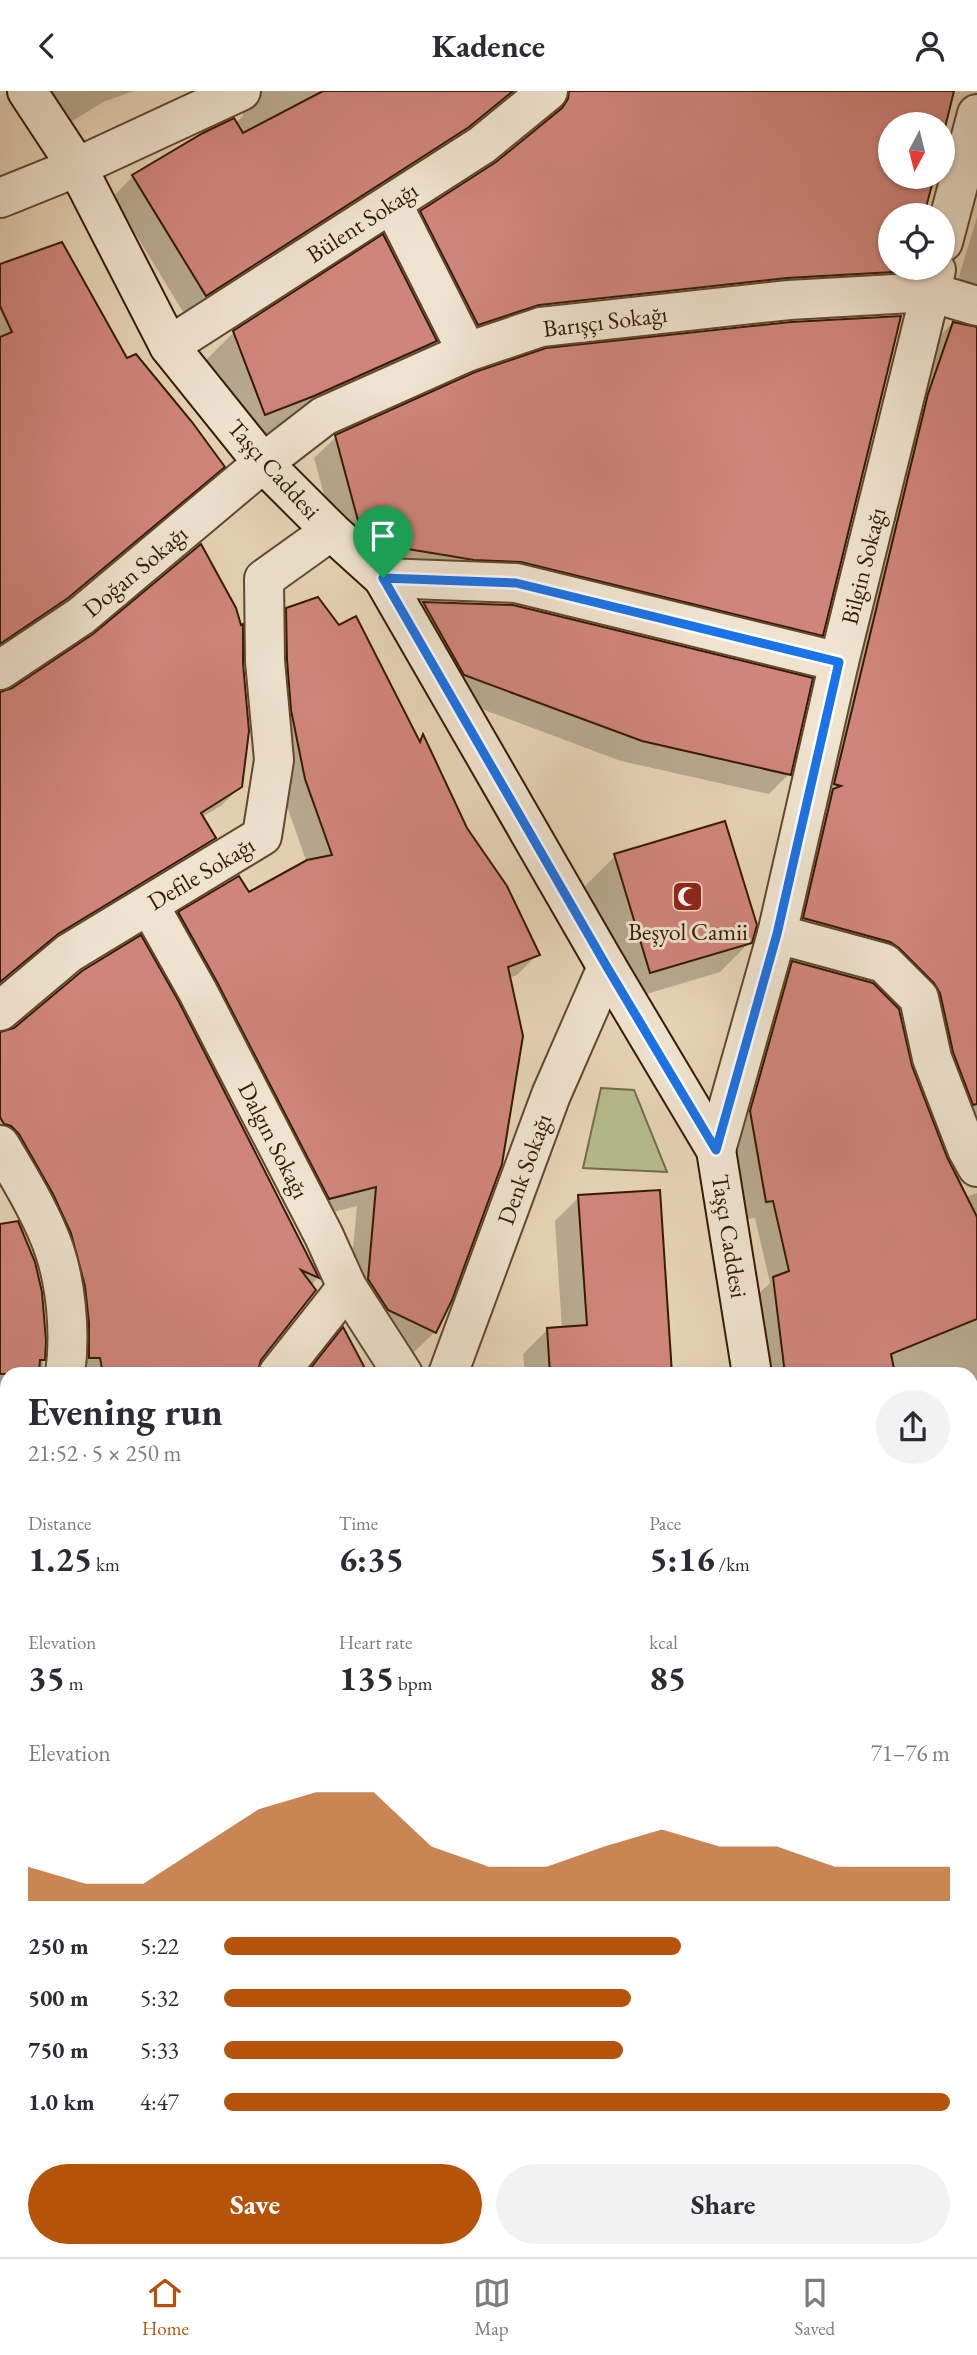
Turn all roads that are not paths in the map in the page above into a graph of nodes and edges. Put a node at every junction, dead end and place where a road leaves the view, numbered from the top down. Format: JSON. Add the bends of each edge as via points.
{"nodes":[{"id":1,"x":27,"y":91,"type":"edge"},
{"id":2,"x":241,"y":91,"type":"edge"},
{"id":3,"x":548,"y":91,"type":"edge"},
{"id":4,"x":977,"y":114,"type":"edge"},
{"id":5,"x":77,"y":167,"type":"junction"},
{"id":6,"x":0,"y":198,"type":"edge"},
{"id":7,"x":391,"y":203,"type":"junction"},
{"id":8,"x":953,"y":203,"type":"edge"},
{"id":9,"x":933,"y":280,"type":"edge"},
{"id":10,"x":977,"y":306,"type":"edge"},
{"id":11,"x":169,"y":346,"type":"junction"},
{"id":12,"x":467,"y":352,"type":"junction"},
{"id":13,"x":262,"y":463,"type":"junction"},
{"id":14,"x":331,"y":531,"type":"junction"},
{"id":15,"x":383,"y":578,"type":"junction"},
{"id":16,"x":839,"y":662,"type":"junction"},
{"id":17,"x":0,"y":670,"type":"edge"},
{"id":18,"x":149,"y":905,"type":"junction"},
{"id":19,"x":777,"y":934,"type":"junction"},
{"id":20,"x":607,"y":967,"type":"junction"},
{"id":21,"x":0,"y":1011,"type":"edge"},
{"id":22,"x":716,"y":1150,"type":"junction"},
{"id":23,"x":974,"y":1154,"type":"edge"},
{"id":24,"x":4,"y":1163,"type":"edge"},
{"id":25,"x":347,"y":1287,"type":"junction"},
{"id":26,"x":66,"y":1367,"type":"edge"},
{"id":27,"x":284,"y":1367,"type":"edge"},
{"id":28,"x":398,"y":1367,"type":"edge"},
{"id":29,"x":451,"y":1367,"type":"edge"},
{"id":30,"x":751,"y":1367,"type":"edge"}],
"edges":[{"from":1,"to":5,"type":"street","name":"Taşçı Caddesi"},
{"from":2,"to":5,"type":"street"},
{"from":3,"to":7,"type":"street","name":"Bülent Sokağı","via":[[482,145]]},
{"from":4,"to":8,"type":"street"},
{"from":5,"to":6,"type":"street"},
{"from":5,"to":11,"type":"street","name":"Taşçı Caddesi"},
{"from":7,"to":11,"type":"street","name":"Bülent Sokağı"},
{"from":7,"to":12,"type":"street"},
{"from":9,"to":10,"type":"street","name":"Barışçı Sokağı"},
{"from":9,"to":12,"type":"street","name":"Barışçı Sokağı","via":[[541,327]]},
{"from":9,"to":16,"type":"street","name":"Bilgin Sokağı"},
{"from":11,"to":13,"type":"street","name":"Taşçı Caddesi"},
{"from":12,"to":13,"type":"street","name":"Barışçı Sokağı","via":[[324,416]]},
{"from":13,"to":14,"type":"street","name":"Taşçı Caddesi"},
{"from":13,"to":17,"type":"street","name":"Doğan Sokağı","via":[[81,616]]},
{"from":14,"to":15,"type":"street","name":"Taşçı Caddesi"},
{"from":14,"to":18,"type":"street","name":"Defile Sokağı","via":[[264,579],[265,661],[274,760],[262,837]]},
{"from":15,"to":16,"type":"street","via":[[516,583]]},
{"from":15,"to":20,"type":"street","name":"Taşçı Caddesi"},
{"from":16,"to":19,"type":"street","name":"Bilgin Sokağı"},
{"from":18,"to":21,"type":"street","name":"Defile Sokağı","via":[[69,953]]},
{"from":18,"to":25,"type":"street","name":"Dalgın Sokağı"},
{"from":19,"to":22,"type":"street","name":"Bilgin Sokağı"},
{"from":19,"to":23,"type":"street","via":[[884,963],[919,998],[932,1058]]},
{"from":20,"to":22,"type":"street","name":"Taşçı Caddesi"},
{"from":20,"to":29,"type":"street","name":"Denk Sokağı","via":[[551,1095]]},
{"from":22,"to":30,"type":"street","name":"Taşçı Caddesi"},
{"from":24,"to":26,"type":"street","via":[[51,1241],[66,1301]]},
{"from":25,"to":27,"type":"street"},
{"from":25,"to":28,"type":"street","name":"Dalgın Sokağı"}]}
